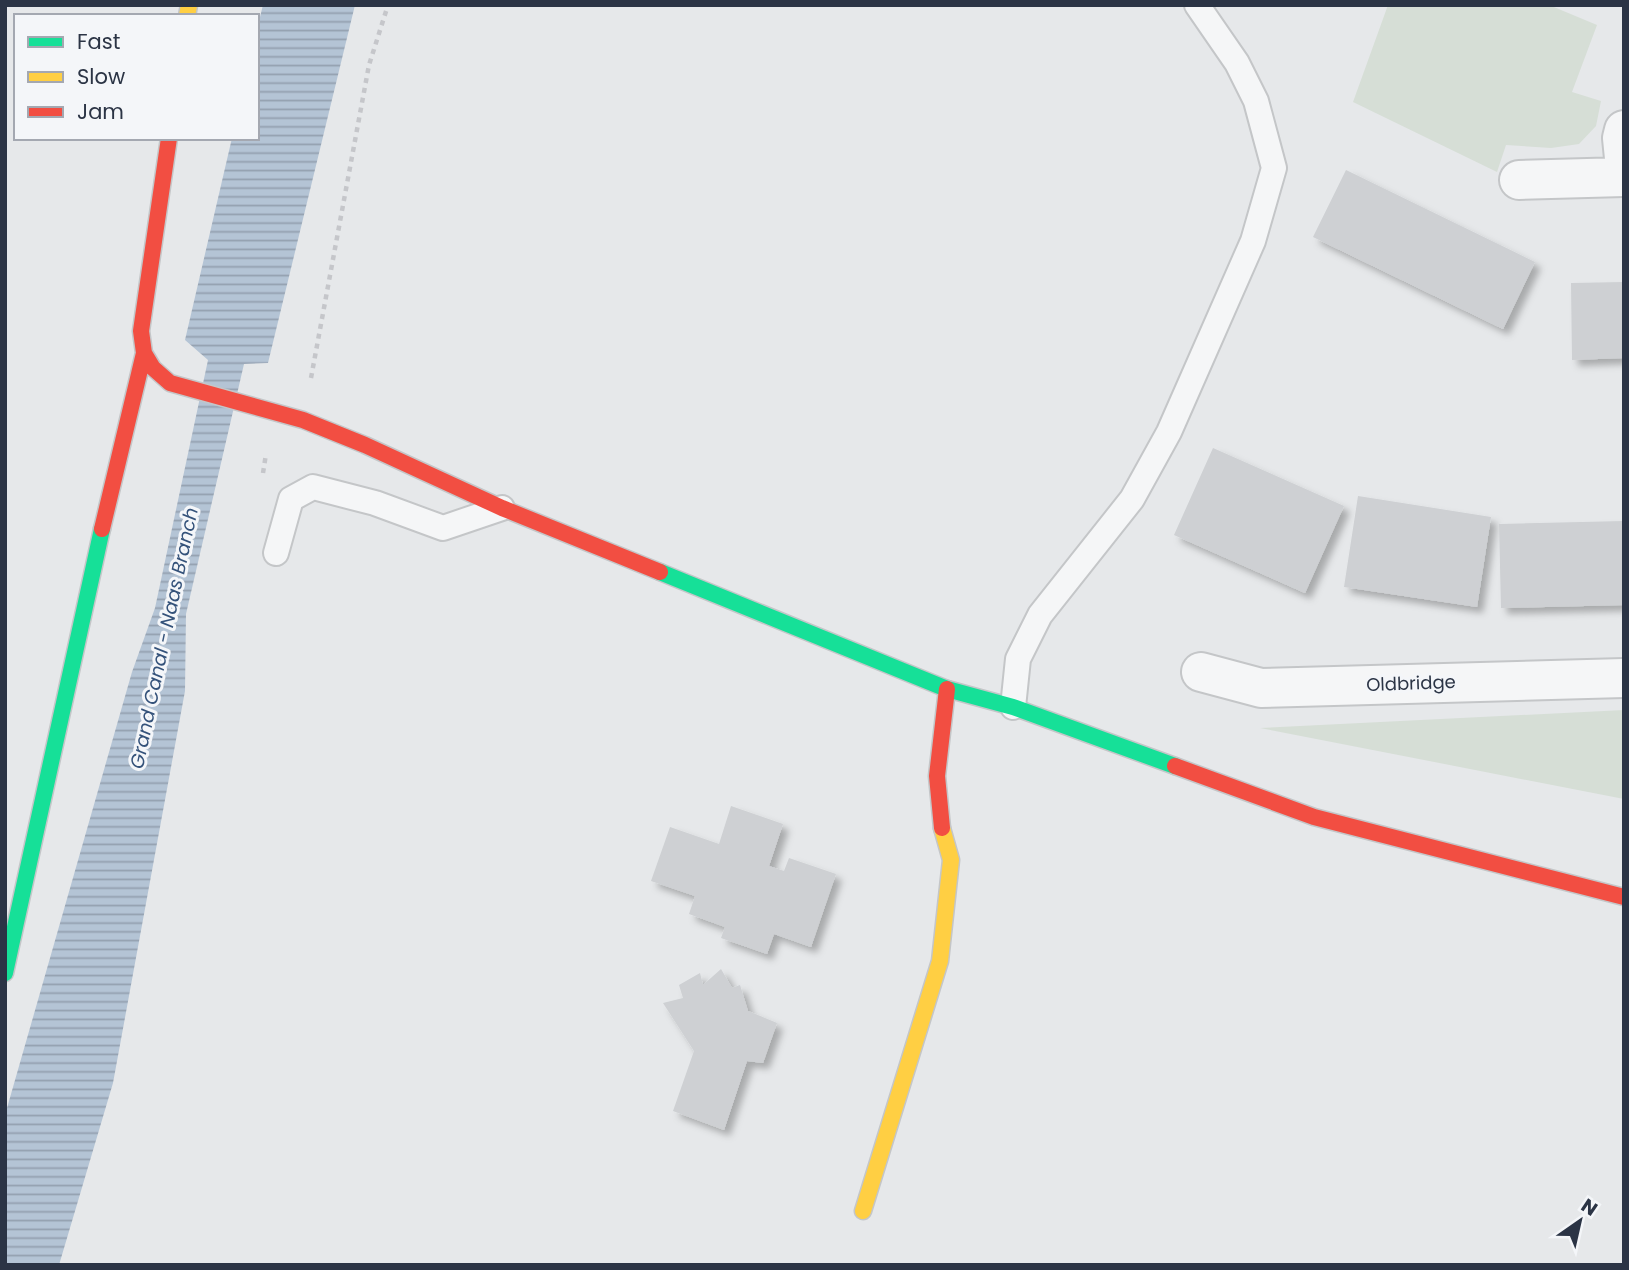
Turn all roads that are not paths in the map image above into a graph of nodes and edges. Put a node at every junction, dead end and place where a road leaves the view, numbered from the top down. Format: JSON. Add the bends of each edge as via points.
{"nodes":[{"id":1,"x":1197,"y":5,"type":"edge"},
{"id":2,"x":1624,"y":130,"type":"edge"},
{"id":3,"x":169,"y":140,"type":"edge"},
{"id":4,"x":1624,"y":158,"type":"edge"},
{"id":5,"x":1624,"y":177,"type":"edge"},
{"id":6,"x":1519,"y":180,"type":"dead end"},
{"id":7,"x":144,"y":353,"type":"junction"},
{"id":8,"x":502,"y":508,"type":"junction"},
{"id":9,"x":276,"y":553,"type":"dead end"},
{"id":10,"x":1201,"y":672,"type":"dead end"},
{"id":11,"x":1624,"y":678,"type":"edge"},
{"id":12,"x":947,"y":688,"type":"junction"},
{"id":13,"x":1013,"y":708,"type":"junction"},
{"id":14,"x":1624,"y":897,"type":"edge"},
{"id":15,"x":5,"y":972,"type":"edge"},
{"id":16,"x":863,"y":1211,"type":"dead end"}],
"edges":[{"from":1,"to":13,"type":"lane","via":[[1237,62],[1256,101],[1274,168],[1253,241],[1170,432],[1132,499],[1040,615],[1018,659]]},
{"from":2,"to":4,"type":"street"},
{"from":3,"to":7,"type":"street","via":[[141,331]]},
{"from":5,"to":6,"type":"street"},
{"from":7,"to":8,"type":"street","via":[[170,383],[303,419]]},
{"from":7,"to":15,"type":"street"},
{"from":8,"to":9,"type":"lane","via":[[443,528],[313,487],[291,499]]},
{"from":8,"to":12,"type":"street"},
{"from":10,"to":11,"type":"street","name":"Oldbridge","via":[[1261,688]]},
{"from":12,"to":13,"type":"street"},
{"from":12,"to":16,"type":"street","via":[[937,776],[941,823],[951,860],[940,961]]},
{"from":13,"to":14,"type":"street","via":[[1314,817]]}]}
